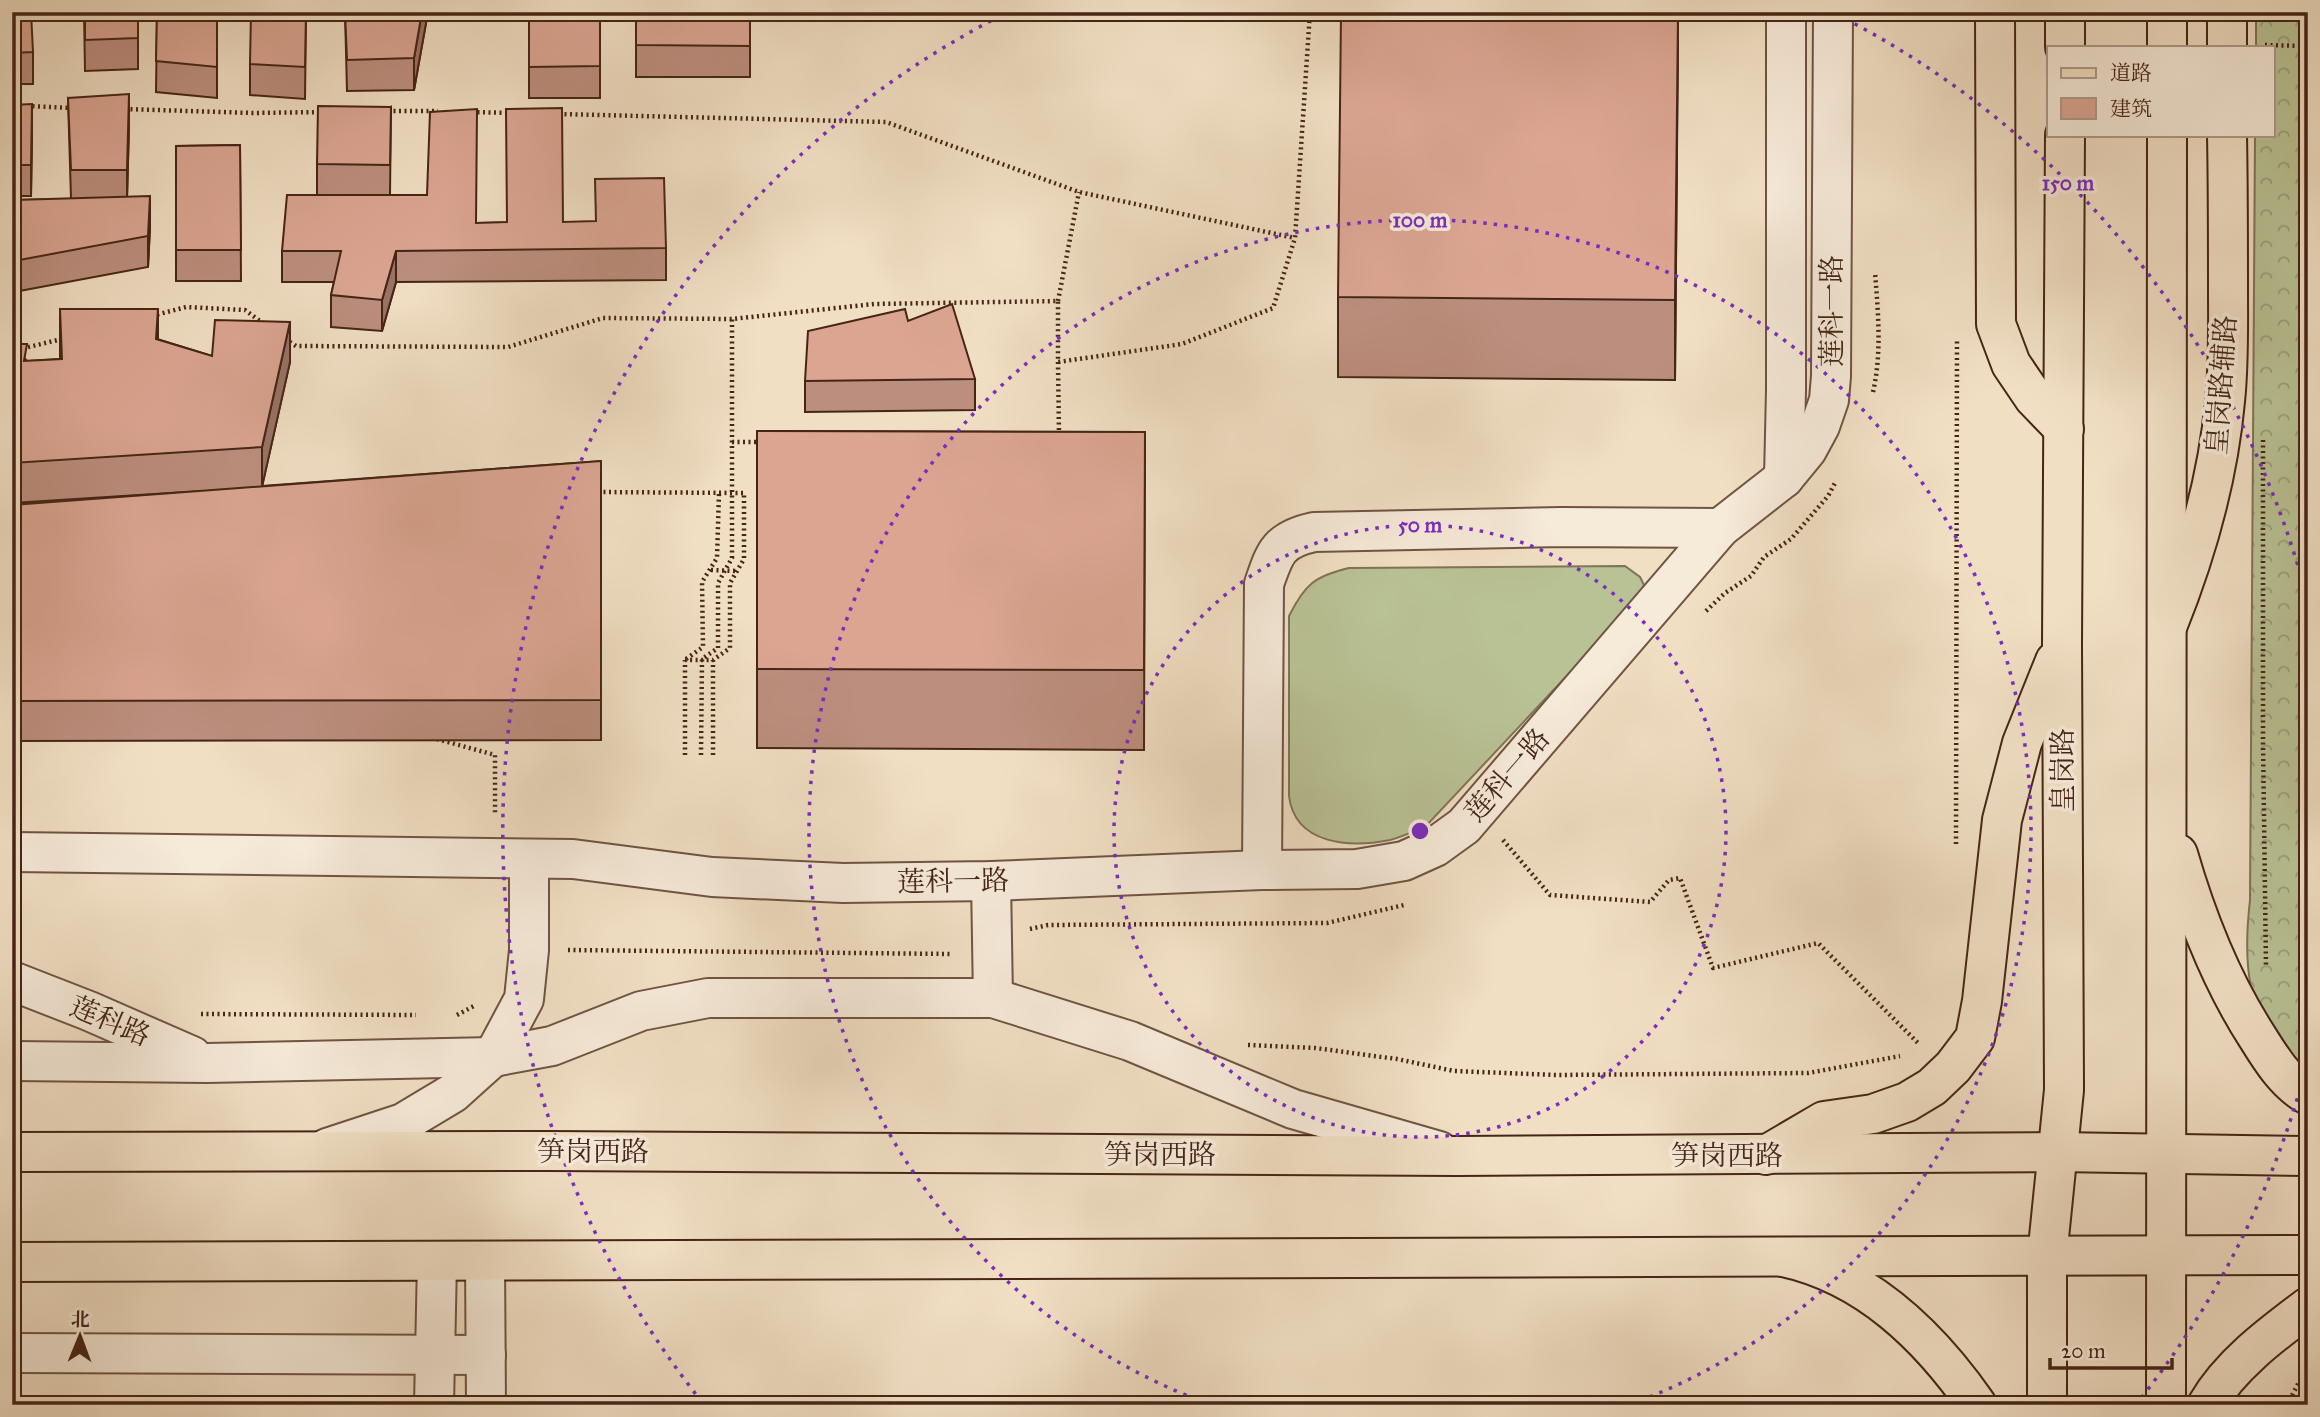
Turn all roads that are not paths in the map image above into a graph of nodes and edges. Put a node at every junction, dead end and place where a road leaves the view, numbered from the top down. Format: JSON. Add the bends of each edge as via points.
{"nodes":[{"id":1,"x":1786,"y":12,"type":"edge"},
{"id":2,"x":1833,"y":12,"type":"edge"},
{"id":3,"x":1995,"y":12,"type":"edge"},
{"id":4,"x":2065,"y":12,"type":"edge"},
{"id":5,"x":2167,"y":12,"type":"edge"},
{"id":6,"x":2227,"y":12,"type":"edge"},
{"id":7,"x":2065,"y":46,"type":"edge"},
{"id":8,"x":2167,"y":46,"type":"edge"},
{"id":9,"x":2246,"y":46,"type":"edge"},
{"id":10,"x":2065,"y":136,"type":"edge"},
{"id":11,"x":2167,"y":136,"type":"edge"},
{"id":12,"x":2228,"y":136,"type":"edge"},
{"id":13,"x":2064,"y":429,"type":"junction"},
{"id":14,"x":1784,"y":478,"type":"junction"},
{"id":15,"x":1720,"y":528,"type":"junction"},
{"id":16,"x":2167,"y":629,"type":"junction"},
{"id":17,"x":2062,"y":643,"type":"junction"},
{"id":18,"x":2167,"y":814,"type":"junction"},
{"id":19,"x":12,"y":852,"type":"edge"},
{"id":20,"x":529,"y":860,"type":"junction"},
{"id":21,"x":1262,"y":870,"type":"junction"},
{"id":22,"x":991,"y":881,"type":"junction"},
{"id":23,"x":12,"y":981,"type":"edge"},
{"id":24,"x":993,"y":998,"type":"junction"},
{"id":25,"x":493,"y":1057,"type":"junction"},
{"id":26,"x":12,"y":1061,"type":"edge"},
{"id":27,"x":207,"y":1063,"type":"junction"},
{"id":28,"x":2308,"y":1095,"type":"edge"},
{"id":29,"x":320,"y":1150,"type":"junction"},
{"id":30,"x":12,"y":1152,"type":"edge"},
{"id":31,"x":2058,"y":1152,"type":"junction"},
{"id":32,"x":2167,"y":1154,"type":"junction"},
{"id":33,"x":1458,"y":1156,"type":"junction"},
{"id":34,"x":1766,"y":1156,"type":"junction"},
{"id":35,"x":2308,"y":1156,"type":"edge"},
{"id":36,"x":2308,"y":1255,"type":"edge"},
{"id":37,"x":2166,"y":1256,"type":"junction"},
{"id":38,"x":1783,"y":1257,"type":"junction"},
{"id":39,"x":2047,"y":1257,"type":"junction"},
{"id":40,"x":437,"y":1261,"type":"junction"},
{"id":41,"x":485,"y":1261,"type":"junction"},
{"id":42,"x":12,"y":1262,"type":"edge"},
{"id":43,"x":2308,"y":1307,"type":"edge"},
{"id":44,"x":12,"y":1353,"type":"edge"},
{"id":45,"x":435,"y":1354,"type":"junction"},
{"id":46,"x":486,"y":1354,"type":"junction"},
{"id":47,"x":434,"y":1405,"type":"edge"},
{"id":48,"x":486,"y":1405,"type":"edge"},
{"id":49,"x":1977,"y":1405,"type":"edge"},
{"id":50,"x":2047,"y":1405,"type":"edge"},
{"id":51,"x":2166,"y":1405,"type":"edge"},
{"id":52,"x":2207,"y":1405,"type":"edge"}],
"edges":[{"from":1,"to":14,"type":"street"},
{"from":2,"to":14,"type":"street","name":"莲科一路","via":[[1829,400],[1807,450]]},
{"from":3,"to":13,"type":"main road","via":[[1996,324],[2011,364],[2034,398]]},
{"from":4,"to":7,"type":"main road"},
{"from":5,"to":8,"type":"main road"},
{"from":6,"to":9,"type":"main road"},
{"from":10,"to":13,"type":"main road","name":"皇岗路"},
{"from":11,"to":16,"type":"main road"},
{"from":12,"to":16,"type":"main road","name":"皇岗路辅路","via":[[2225,400],[2207,505]]},
{"from":13,"to":17,"type":"main road","name":"皇岗路"},
{"from":14,"to":15,"type":"street","name":"莲科一路"},
{"from":15,"to":21,"type":"street","name":"莲科一路","via":[[1464,826],[1448,838],[1404,861],[1357,869]]},
{"from":15,"to":21,"type":"street","via":[[1314,532],[1280,546],[1264,584]]},
{"from":16,"to":18,"type":"main road"},
{"from":17,"to":31,"type":"main road","name":"皇岗路","via":[[2064,1090]]},
{"from":17,"to":34,"type":"main road","via":[[2022,743],[2002,820],[1975,1038],[1932,1087],[1907,1102],[1873,1114],[1824,1121]]},
{"from":18,"to":28,"type":"main road","via":[[2190,895],[2222,977],[2275,1065]]},
{"from":18,"to":32,"type":"main road"},
{"from":19,"to":20,"type":"street","name":"莲科一路"},
{"from":20,"to":22,"type":"street","name":"莲科一路","via":[[573,859],[712,877],[843,883]]},
{"from":20,"to":25,"type":"street","via":[[524,999]]},
{"from":21,"to":22,"type":"street","name":"莲科一路"},
{"from":22,"to":24,"type":"street"},
{"from":23,"to":27,"type":"street","name":"莲科路"},
{"from":24,"to":25,"type":"street","via":[[708,998],[641,1011],[552,1046]]},
{"from":24,"to":33,"type":"street","via":[[1130,1041],[1293,1109]]},
{"from":25,"to":27,"type":"street"},
{"from":25,"to":29,"type":"street","via":[[453,1093],[403,1123]]},
{"from":26,"to":27,"type":"street"},
{"from":29,"to":30,"type":"main road","name":"笋岗西路"},
{"from":29,"to":33,"type":"main road","name":"笋岗西路"},
{"from":31,"to":32,"type":"main road","name":"笋岗西路"},
{"from":31,"to":34,"type":"main road","name":"笋岗西路"},
{"from":31,"to":39,"type":"main road","name":"皇岗路"},
{"from":32,"to":35,"type":"main road","name":"笋岗西路"},
{"from":32,"to":37,"type":"main road"},
{"from":33,"to":34,"type":"main road","name":"笋岗西路"},
{"from":36,"to":37,"type":"main road"},
{"from":37,"to":39,"type":"main road"},
{"from":37,"to":51,"type":"main road"},
{"from":38,"to":39,"type":"main road"},
{"from":38,"to":41,"type":"main road"},
{"from":38,"to":49,"type":"main road","via":[[1843,1279],[1888,1307],[1930,1344]]},
{"from":39,"to":50,"type":"main road","name":"皇岗路"},
{"from":40,"to":41,"type":"main road"},
{"from":40,"to":42,"type":"main road"},
{"from":40,"to":45,"type":"street"},
{"from":41,"to":46,"type":"street"},
{"from":43,"to":52,"type":"main road","via":[[2260,1343]]},
{"from":44,"to":45,"type":"street"},
{"from":45,"to":46,"type":"street"},
{"from":45,"to":47,"type":"street"},
{"from":46,"to":48,"type":"street"}]}
